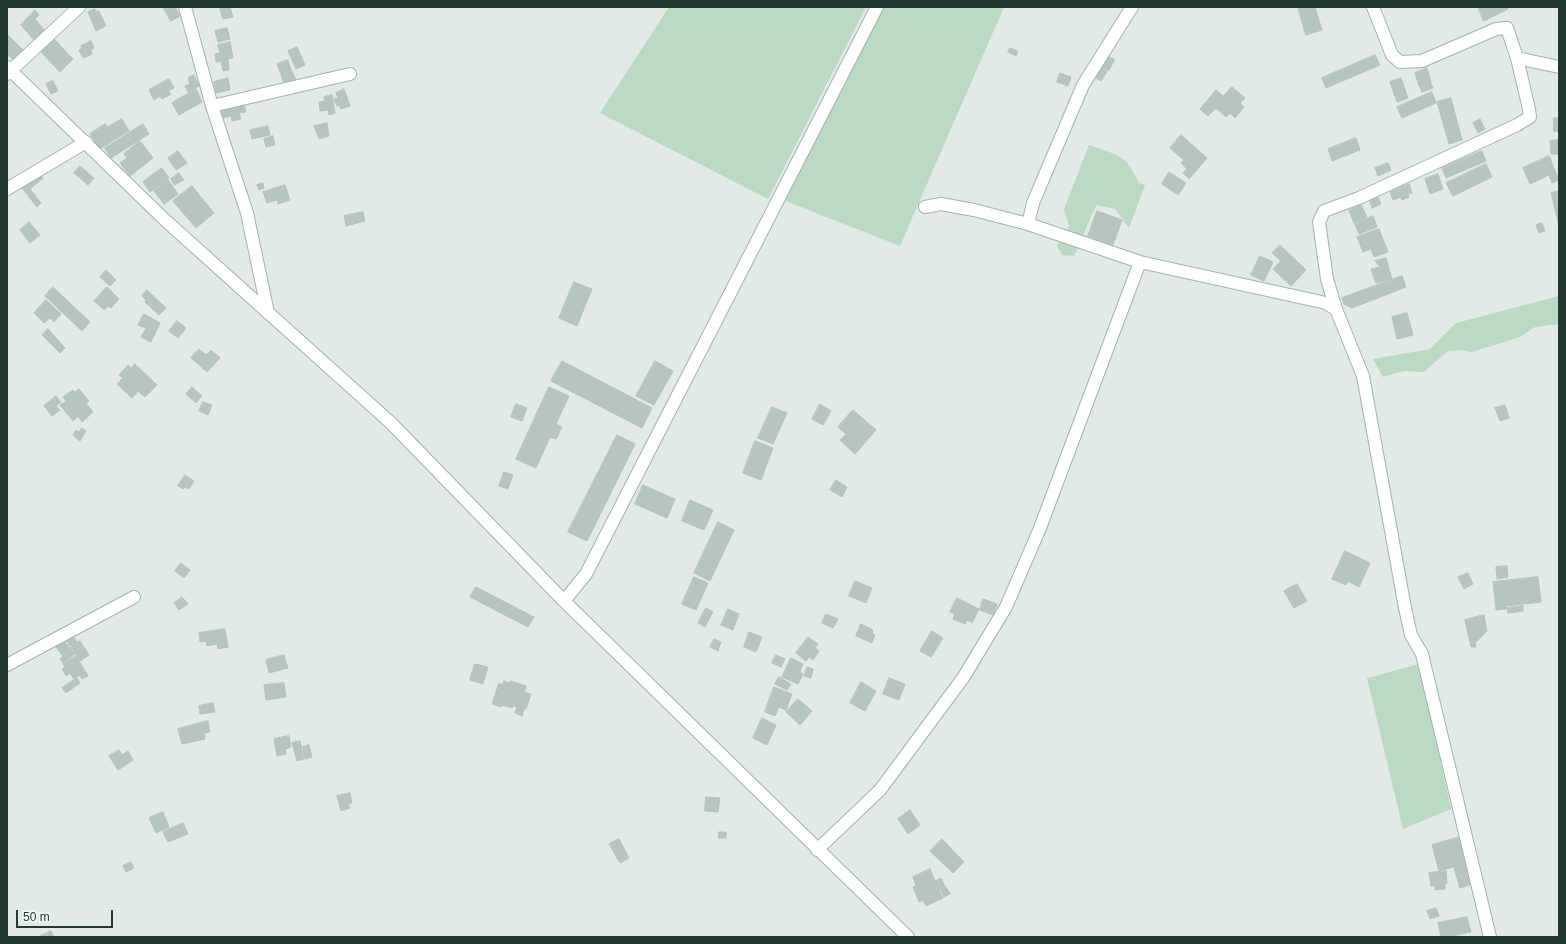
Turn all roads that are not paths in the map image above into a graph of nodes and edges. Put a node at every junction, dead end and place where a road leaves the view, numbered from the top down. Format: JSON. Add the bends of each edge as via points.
{"nodes":[{"id":1,"x":79,"y":7,"type":"edge"},
{"id":2,"x":185,"y":7,"type":"edge"},
{"id":3,"x":877,"y":7,"type":"edge"},
{"id":4,"x":1132,"y":7,"type":"edge"},
{"id":5,"x":1373,"y":7,"type":"edge"},
{"id":6,"x":1517,"y":58,"type":"junction"},
{"id":7,"x":1559,"y":67,"type":"edge"},
{"id":8,"x":9,"y":70,"type":"edge"},
{"id":9,"x":350,"y":74,"type":"dead end"},
{"id":10,"x":212,"y":106,"type":"junction"},
{"id":11,"x":86,"y":142,"type":"junction"},
{"id":12,"x":7,"y":188,"type":"edge"},
{"id":13,"x":925,"y":207,"type":"dead end"},
{"id":14,"x":1028,"y":224,"type":"junction"},
{"id":15,"x":1140,"y":262,"type":"junction"},
{"id":16,"x":1336,"y":309,"type":"junction"},
{"id":17,"x":268,"y":313,"type":"junction"},
{"id":18,"x":134,"y":597,"type":"dead end"},
{"id":19,"x":564,"y":601,"type":"junction"},
{"id":20,"x":7,"y":665,"type":"edge"},
{"id":21,"x":817,"y":850,"type":"junction"},
{"id":22,"x":908,"y":937,"type":"edge"},
{"id":23,"x":1490,"y":937,"type":"edge"}],
"edges":[{"from":1,"to":8,"type":"street"},
{"from":2,"to":10,"type":"street"},
{"from":3,"to":19,"type":"street","via":[[586,574]]},
{"from":4,"to":14,"type":"street","via":[[1083,85],[1033,203]]},
{"from":5,"to":6,"type":"street","via":[[1392,55],[1400,62],[1422,61],[1496,29],[1507,28]]},
{"from":6,"to":7,"type":"street"},
{"from":6,"to":16,"type":"street","via":[[1530,117],[1359,198],[1324,211],[1319,222],[1327,279]]},
{"from":8,"to":11,"type":"street"},
{"from":9,"to":10,"type":"street"},
{"from":10,"to":17,"type":"street","via":[[247,213]]},
{"from":11,"to":12,"type":"street"},
{"from":11,"to":17,"type":"street","via":[[165,220]]},
{"from":13,"to":14,"type":"street","via":[[942,204]]},
{"from":14,"to":15,"type":"street"},
{"from":15,"to":16,"type":"street","via":[[1326,302]]},
{"from":15,"to":21,"type":"street","via":[[1040,528],[1006,607],[963,678],[880,790]]},
{"from":16,"to":23,"type":"street","via":[[1363,376],[1411,635],[1422,654]]},
{"from":17,"to":19,"type":"street","via":[[391,423]]},
{"from":18,"to":20,"type":"street"},
{"from":19,"to":21,"type":"street"},
{"from":21,"to":22,"type":"street"}]}
